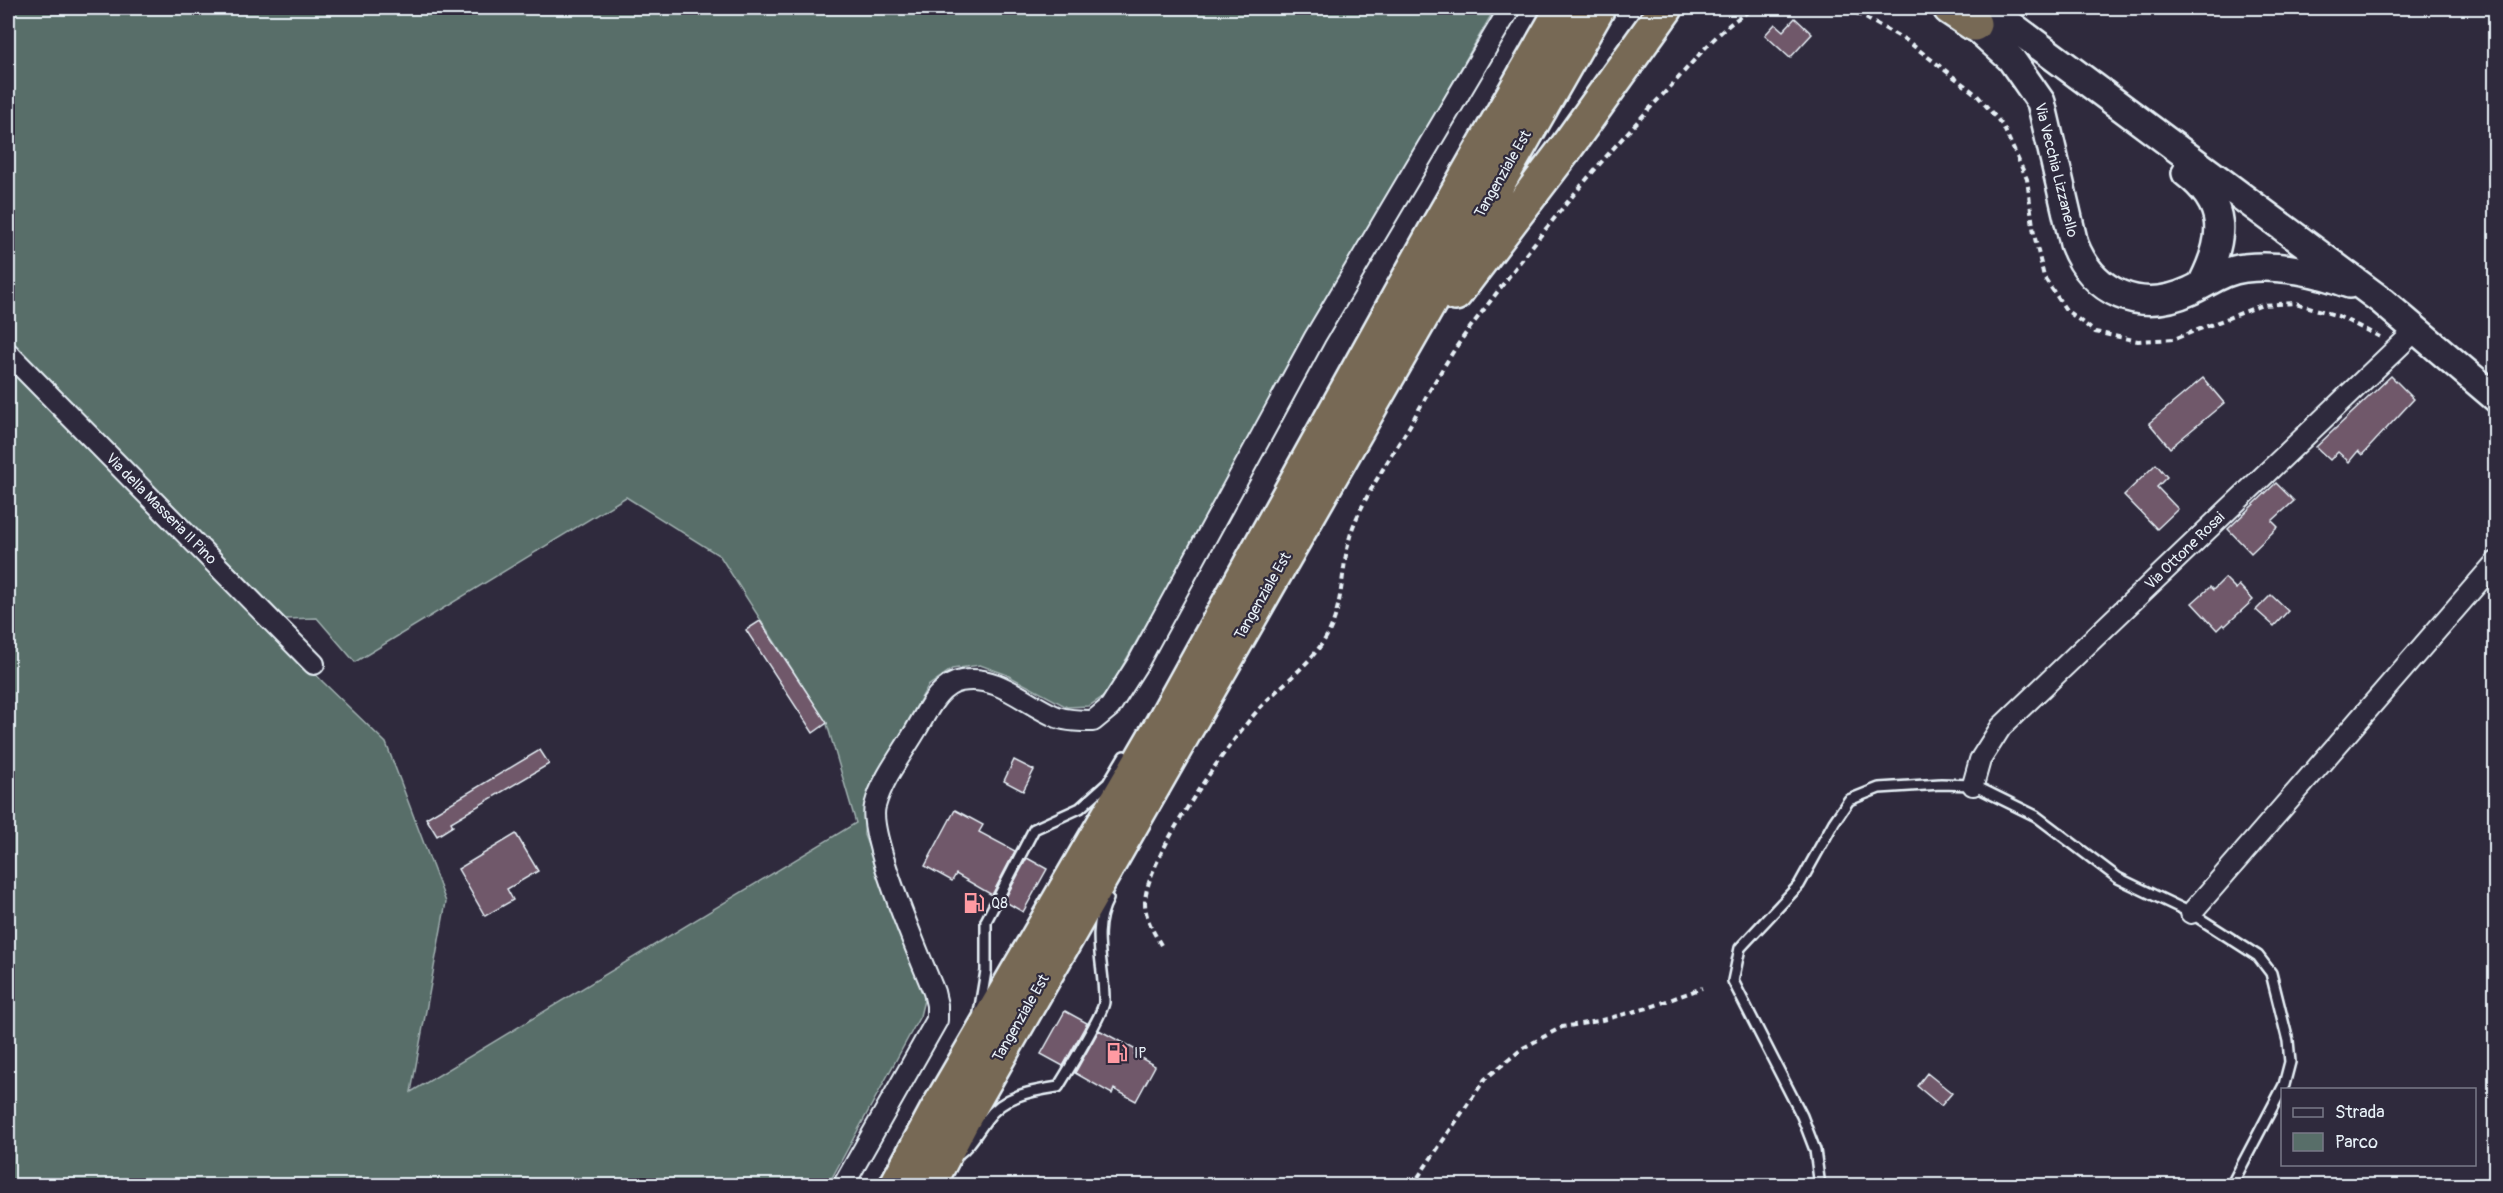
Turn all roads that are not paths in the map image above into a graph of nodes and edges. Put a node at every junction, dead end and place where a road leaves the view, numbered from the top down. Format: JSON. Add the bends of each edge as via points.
{"nodes":[{"id":1,"x":1510,"y":8,"type":"edge"},
{"id":2,"x":1549,"y":8,"type":"edge"},
{"id":3,"x":1563,"y":8,"type":"edge"},
{"id":4,"x":1598,"y":8,"type":"edge"},
{"id":5,"x":1666,"y":8,"type":"edge"},
{"id":6,"x":1966,"y":12,"type":"edge"},
{"id":7,"x":2093,"y":86,"type":"junction"},
{"id":8,"x":1434,"y":233,"type":"junction"},
{"id":9,"x":2203,"y":282,"type":"junction"},
{"id":10,"x":2382,"y":301,"type":"junction"},
{"id":11,"x":2408,"y":338,"type":"junction"},
{"id":12,"x":8,"y":353,"type":"edge"},
{"id":13,"x":2496,"y":398,"type":"edge"},
{"id":14,"x":1292,"y":544,"type":"junction"},
{"id":15,"x":2496,"y":562,"type":"edge"},
{"id":16,"x":314,"y":664,"type":"dead end"},
{"id":17,"x":1128,"y":751,"type":"dead end"},
{"id":18,"x":1974,"y":785,"type":"junction"},
{"id":19,"x":1112,"y":891,"type":"dead end"},
{"id":20,"x":2191,"y":913,"type":"junction"},
{"id":21,"x":973,"y":1024,"type":"dead end"},
{"id":22,"x":945,"y":1073,"type":"dead end"},
{"id":23,"x":2282,"y":1088,"type":"edge"},
{"id":24,"x":2281,"y":1091,"type":"edge"},
{"id":25,"x":936,"y":1112,"type":"junction"},
{"id":26,"x":933,"y":1177,"type":"edge"},
{"id":27,"x":843,"y":1185,"type":"edge"},
{"id":28,"x":896,"y":1185,"type":"edge"},
{"id":29,"x":1820,"y":1185,"type":"edge"},
{"id":30,"x":2231,"y":1185,"type":"edge"}],
"edges":[{"from":1,"to":27,"type":"street","via":[[1315,337],[1138,663],[1110,707],[1093,721],[1078,721],[1057,717],[999,685],[961,681],[948,686],[936,698],[883,785],[874,808],[881,852],[934,992],[937,1020]]},
{"from":2,"to":8,"type":"highway","via":[[1448,185]]},
{"from":3,"to":8,"type":"highway","name":"Tangenziale Est"},
{"from":4,"to":14,"type":"highway","name":"Tangenziale Est"},
{"from":5,"to":14,"type":"highway","via":[[1447,304],[1317,516]]},
{"from":6,"to":7,"type":"street","name":"Via Vecchia Lizzanello"},
{"from":6,"to":9,"type":"street","name":"Via Vecchia Lizzanello","via":[[2011,59],[2041,102],[2068,226],[2081,263],[2093,278],[2110,291],[2151,300],[2190,291]]},
{"from":7,"to":9,"type":"street","name":"Via Vecchia Lizzanello","via":[[2110,115],[2210,194],[2219,224],[2219,241]]},
{"from":7,"to":10,"type":"street","name":"Via Vecchia Lizzanello"},
{"from":8,"to":25,"type":"highway","name":"Tangenziale Est"},
{"from":9,"to":10,"type":"street","name":"Via Vecchia Lizzanello","via":[[2244,268],[2268,267],[2324,276]]},
{"from":10,"to":11,"type":"street","name":"Via Vecchia Lizzanello"},
{"from":11,"to":13,"type":"street","name":"Via Vecchia Lizzanello"},
{"from":11,"to":18,"type":"street","name":"Via Ottone Rosai","via":[[2001,727],[1980,760]]},
{"from":12,"to":16,"type":"street","name":"Via della Masseria Il Pino"},
{"from":14,"to":26,"type":"highway","name":"Tangenziale Est","via":[[1154,795]]},
{"from":15,"to":20,"type":"street"},
{"from":17,"to":21,"type":"lane","via":[[1108,783],[1080,808],[1034,829],[986,921],[986,971],[979,1015]]},
{"from":18,"to":20,"type":"lane","via":[[2037,816],[2118,878]]},
{"from":18,"to":29,"type":"lane","via":[[1880,788],[1849,800],[1799,885],[1740,948],[1732,981],[1802,1116],[1815,1150]]},
{"from":19,"to":26,"type":"lane","via":[[1101,911],[1098,947],[1104,1005],[1058,1087],[1018,1094],[989,1116],[968,1147]]},
{"from":20,"to":23,"type":"lane","via":[[2258,956],[2271,973],[2288,1041],[2290,1062]]},
{"from":22,"to":25,"type":"lane"},
{"from":24,"to":30,"type":"lane"},
{"from":25,"to":28,"type":"highway","name":"Tangenziale Est"}]}
